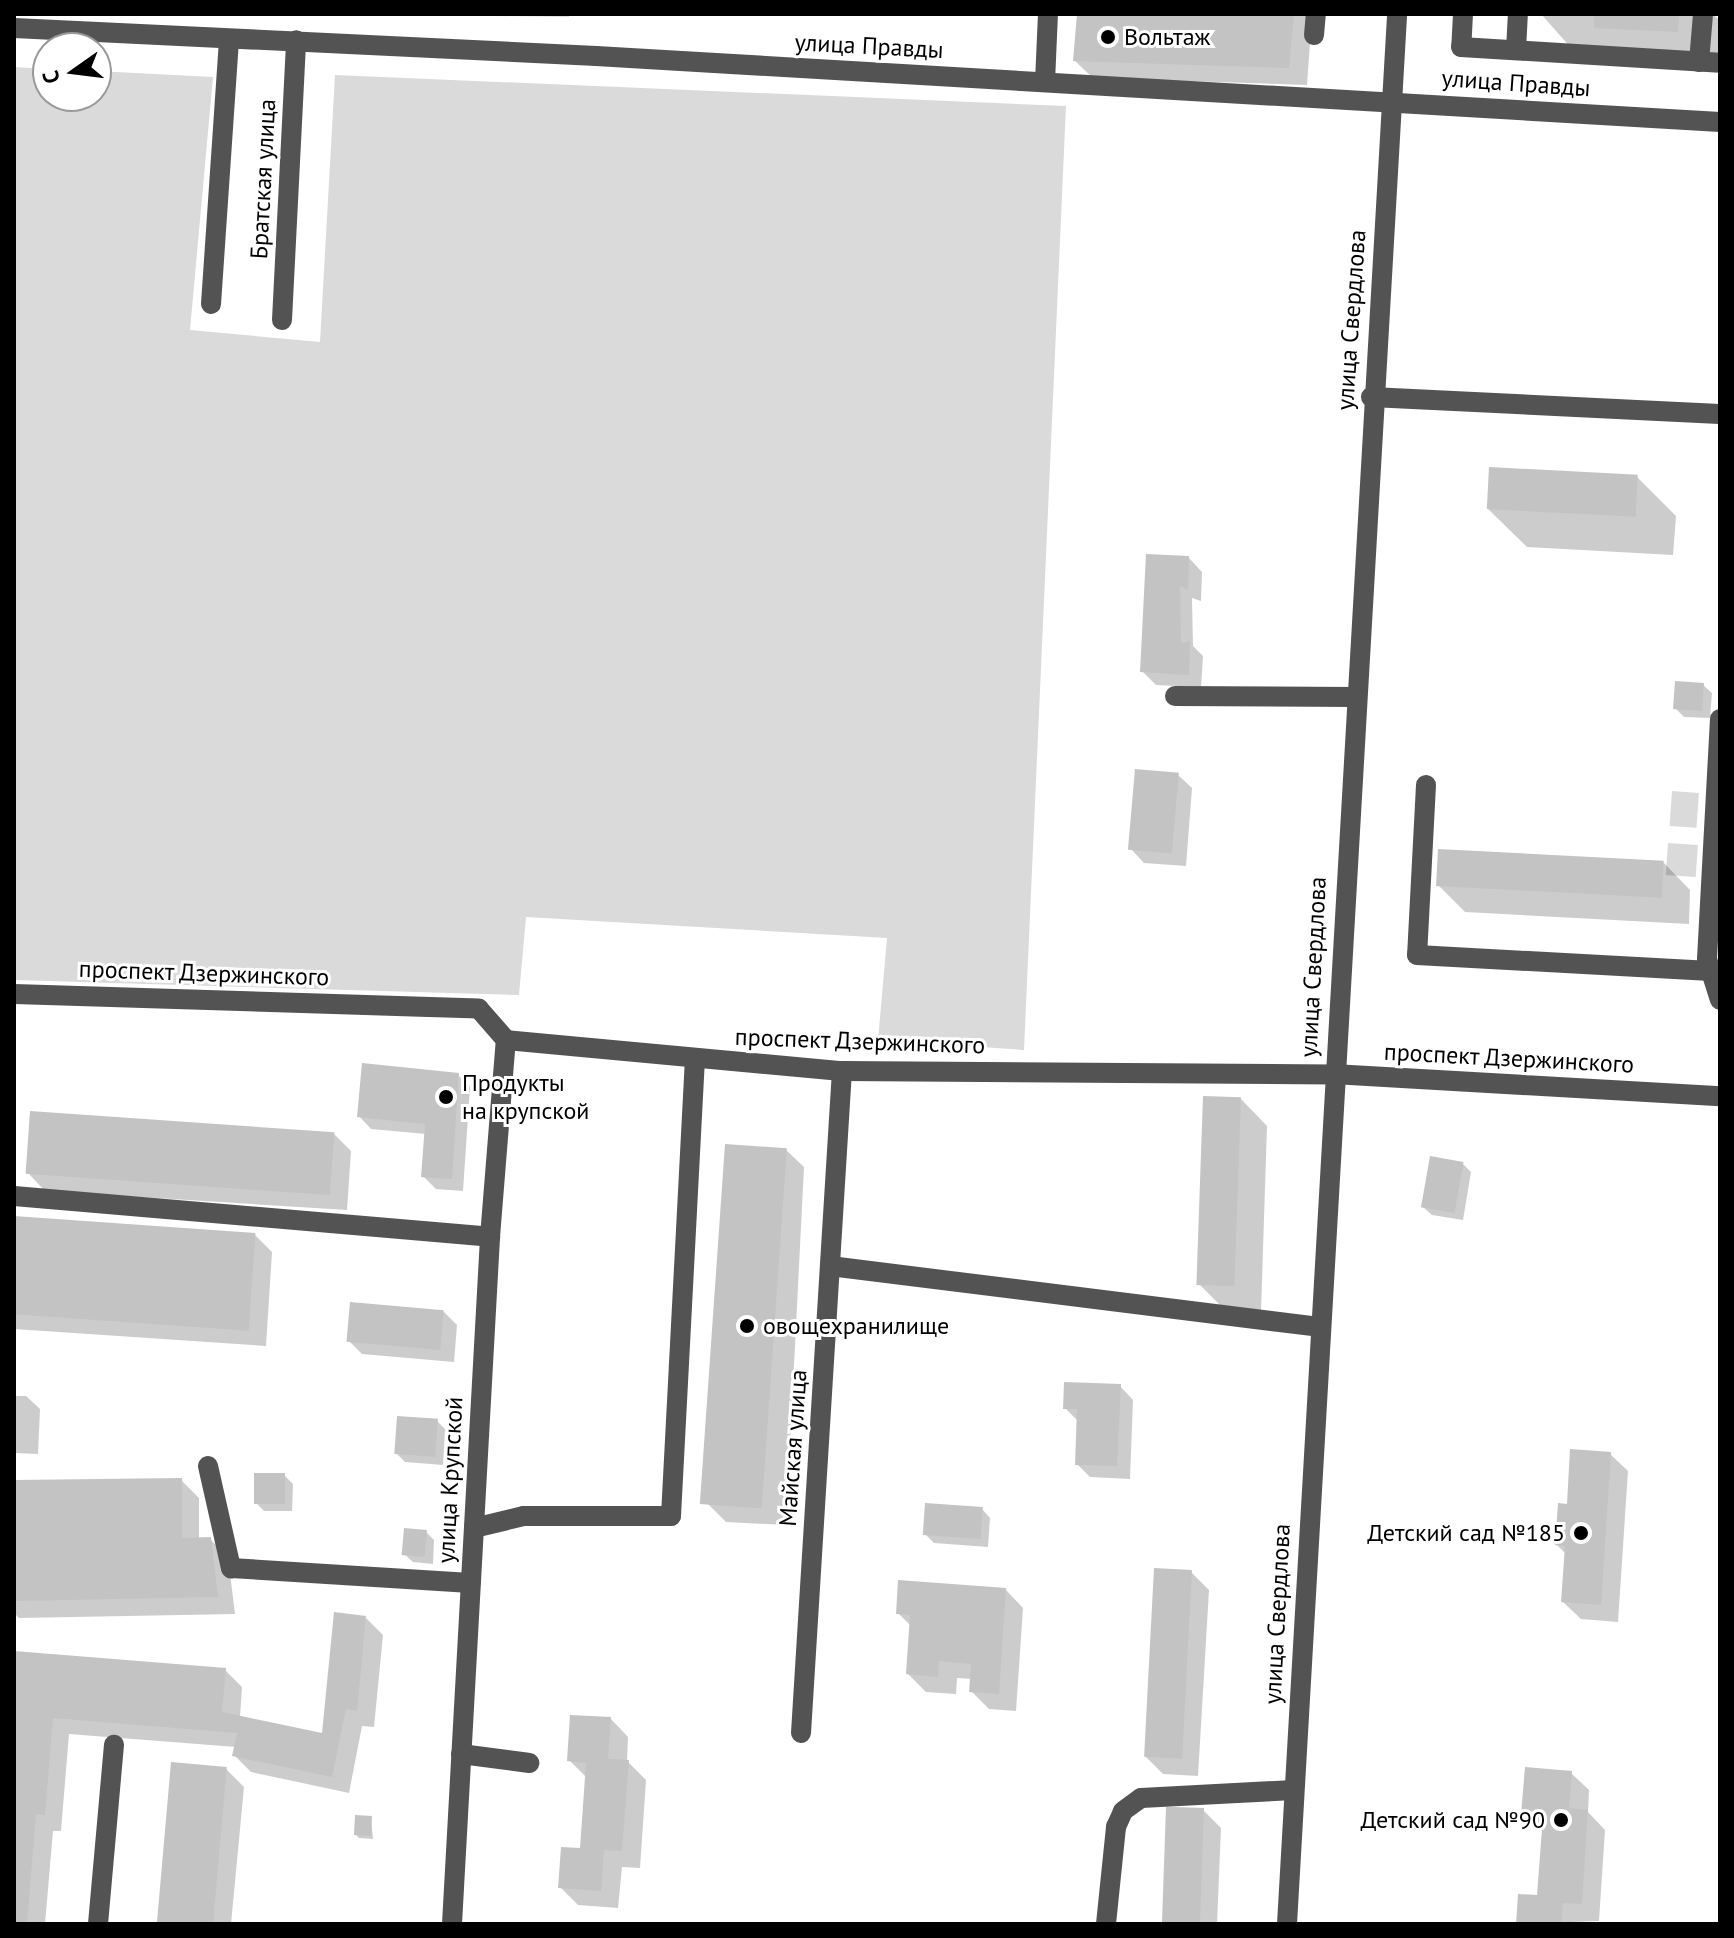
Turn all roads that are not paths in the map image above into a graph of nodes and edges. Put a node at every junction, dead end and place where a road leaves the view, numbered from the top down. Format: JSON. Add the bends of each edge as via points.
{"nodes":[{"id":1,"x":1048,"y":14,"type":"edge"},
{"id":2,"x":1316,"y":14,"type":"edge"},
{"id":3,"x":1397,"y":14,"type":"edge"},
{"id":4,"x":1463,"y":14,"type":"edge"},
{"id":5,"x":1518,"y":14,"type":"edge"},
{"id":6,"x":1703,"y":14,"type":"edge"},
{"id":7,"x":14,"y":28,"type":"edge"},
{"id":8,"x":1314,"y":35,"type":"dead end"},
{"id":9,"x":229,"y":40,"type":"junction"},
{"id":10,"x":296,"y":40,"type":"junction"},
{"id":11,"x":1516,"y":50,"type":"junction"},
{"id":12,"x":1710,"y":62,"type":"edge"},
{"id":13,"x":1045,"y":82,"type":"junction"},
{"id":14,"x":1391,"y":101,"type":"junction"},
{"id":15,"x":1720,"y":122,"type":"edge"},
{"id":16,"x":211,"y":304,"type":"dead end"},
{"id":17,"x":282,"y":320,"type":"dead end"},
{"id":18,"x":1371,"y":397,"type":"junction"},
{"id":19,"x":1720,"y":414,"type":"edge"},
{"id":20,"x":1175,"y":696,"type":"dead end"},
{"id":21,"x":1354,"y":697,"type":"junction"},
{"id":22,"x":1720,"y":719,"type":"edge"},
{"id":23,"x":1426,"y":785,"type":"dead end"},
{"id":24,"x":1711,"y":971,"type":"junction"},
{"id":25,"x":14,"y":994,"type":"edge"},
{"id":26,"x":1720,"y":1000,"type":"edge"},
{"id":27,"x":506,"y":1040,"type":"junction"},
{"id":28,"x":695,"y":1060,"type":"junction"},
{"id":29,"x":842,"y":1071,"type":"junction"},
{"id":30,"x":1333,"y":1074,"type":"junction"},
{"id":31,"x":1720,"y":1096,"type":"edge"},
{"id":32,"x":14,"y":1196,"type":"edge"},
{"id":33,"x":490,"y":1237,"type":"junction"},
{"id":34,"x":830,"y":1266,"type":"junction"},
{"id":35,"x":1319,"y":1327,"type":"junction"},
{"id":36,"x":208,"y":1466,"type":"dead end"},
{"id":37,"x":474,"y":1528,"type":"junction"},
{"id":38,"x":471,"y":1583,"type":"junction"},
{"id":39,"x":801,"y":1733,"type":"dead end"},
{"id":40,"x":114,"y":1745,"type":"dead end"},
{"id":41,"x":461,"y":1754,"type":"junction"},
{"id":42,"x":529,"y":1763,"type":"dead end"},
{"id":43,"x":1294,"y":1790,"type":"junction"},
{"id":44,"x":98,"y":1924,"type":"edge"},
{"id":45,"x":452,"y":1924,"type":"edge"},
{"id":46,"x":1106,"y":1924,"type":"edge"},
{"id":47,"x":1287,"y":1924,"type":"edge"}],
"edges":[{"from":1,"to":13,"type":"street"},
{"from":2,"to":8,"type":"street"},
{"from":3,"to":14,"type":"street","name":"улица Свердлова"},
{"from":4,"to":11,"type":"street","via":[[1461,47]]},
{"from":5,"to":11,"type":"street"},
{"from":6,"to":12,"type":"street"},
{"from":7,"to":9,"type":"street","name":"улица Правды"},
{"from":9,"to":10,"type":"street","name":"улица Правды"},
{"from":9,"to":16,"type":"street"},
{"from":10,"to":13,"type":"street","name":"улица Правды"},
{"from":10,"to":17,"type":"street","name":"Братская улица"},
{"from":11,"to":12,"type":"street"},
{"from":13,"to":14,"type":"street","name":"улица Правды"},
{"from":14,"to":15,"type":"street","name":"улица Правды"},
{"from":14,"to":18,"type":"street","name":"улица Свердлова"},
{"from":18,"to":19,"type":"street"},
{"from":18,"to":21,"type":"street","name":"улица Свердлова"},
{"from":20,"to":21,"type":"street"},
{"from":21,"to":30,"type":"street","name":"улица Свердлова"},
{"from":22,"to":24,"type":"street","via":[[1707,959]]},
{"from":23,"to":24,"type":"street","via":[[1417,955]]},
{"from":24,"to":26,"type":"street"},
{"from":25,"to":27,"type":"street","name":"проспект Дзержинского","via":[[479,1009]]},
{"from":27,"to":28,"type":"street","name":"проспект Дзержинского"},
{"from":27,"to":33,"type":"street","name":"улица Крупской"},
{"from":28,"to":29,"type":"street","name":"проспект Дзержинского"},
{"from":28,"to":37,"type":"street","via":[[671,1516],[524,1516]]},
{"from":29,"to":30,"type":"street","name":"проспект Дзержинского"},
{"from":29,"to":34,"type":"street","name":"Майская улица"},
{"from":30,"to":31,"type":"street","name":"проспект Дзержинского"},
{"from":30,"to":35,"type":"street","name":"улица Свердлова"},
{"from":32,"to":33,"type":"street"},
{"from":33,"to":37,"type":"street","name":"улица Крупской"},
{"from":34,"to":35,"type":"street"},
{"from":34,"to":39,"type":"street","name":"Майская улица"},
{"from":35,"to":43,"type":"street","name":"улица Свердлова"},
{"from":36,"to":38,"type":"street","via":[[231,1568]]},
{"from":37,"to":38,"type":"street","name":"улица Крупской"},
{"from":38,"to":41,"type":"street","name":"улица Крупской"},
{"from":40,"to":44,"type":"street"},
{"from":41,"to":42,"type":"street"},
{"from":41,"to":45,"type":"street","name":"улица Крупской"},
{"from":43,"to":46,"type":"street","via":[[1141,1798],[1123,1811],[1116,1827]]},
{"from":43,"to":47,"type":"street","name":"улица Свердлова"}]}
